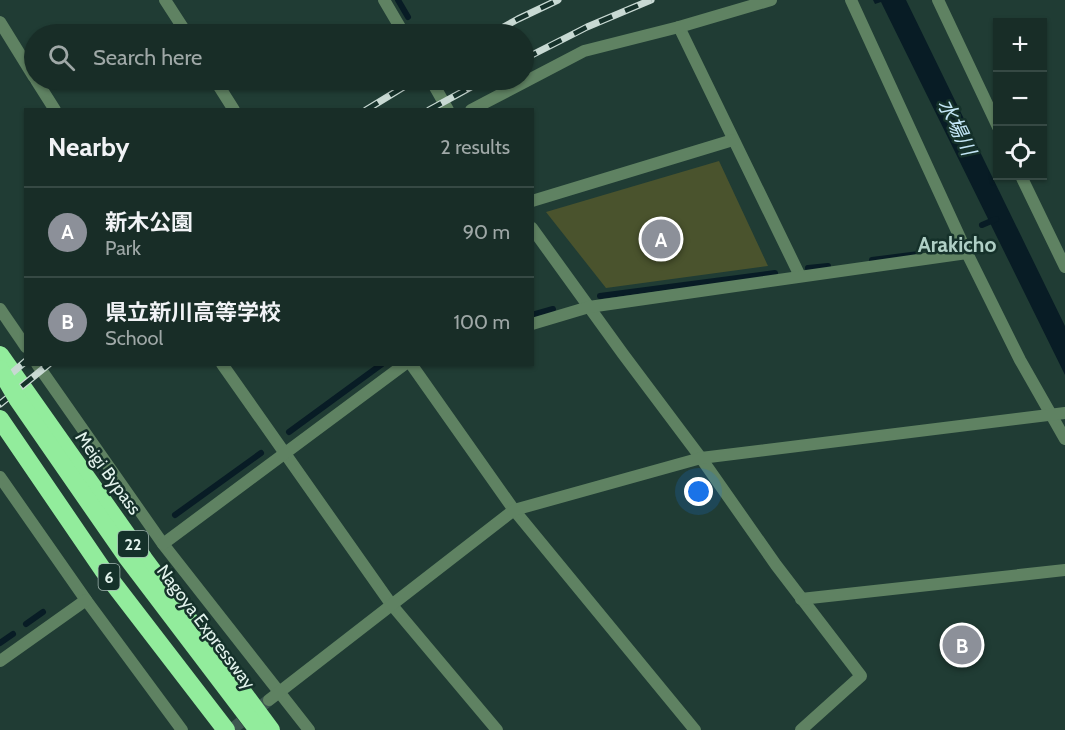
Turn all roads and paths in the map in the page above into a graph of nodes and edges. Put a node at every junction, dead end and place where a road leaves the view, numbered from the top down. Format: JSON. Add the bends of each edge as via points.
{"nodes":[{"id":1,"x":165,"y":0,"type":"edge"},
{"id":2,"x":384,"y":0,"type":"edge"},
{"id":3,"x":771,"y":0,"type":"edge"},
{"id":4,"x":851,"y":0,"type":"edge"},
{"id":5,"x":938,"y":0,"type":"edge"},
{"id":6,"x":0,"y":22,"type":"edge"},
{"id":7,"x":181,"y":24,"type":"edge"},
{"id":8,"x":398,"y":24,"type":"edge"},
{"id":9,"x":679,"y":27,"type":"junction"},
{"id":10,"x":24,"y":60,"type":"edge"},
{"id":11,"x":534,"y":77,"type":"edge"},
{"id":12,"x":42,"y":90,"type":"edge"},
{"id":13,"x":221,"y":90,"type":"edge"},
{"id":14,"x":437,"y":90,"type":"edge"},
{"id":15,"x":510,"y":90,"type":"edge"},
{"id":16,"x":53,"y":108,"type":"edge"},
{"id":17,"x":233,"y":108,"type":"edge"},
{"id":18,"x":447,"y":108,"type":"edge"},
{"id":19,"x":475,"y":108,"type":"edge"},
{"id":20,"x":998,"y":126,"type":"edge"},
{"id":21,"x":733,"y":140,"type":"junction"},
{"id":22,"x":1023,"y":180,"type":"edge"},
{"id":23,"x":534,"y":200,"type":"edge"},
{"id":24,"x":534,"y":231,"type":"edge"},
{"id":25,"x":1059,"y":244,"type":"edge"},
{"id":26,"x":967,"y":253,"type":"junction"},
{"id":27,"x":1065,"y":267,"type":"edge"},
{"id":28,"x":800,"y":276,"type":"junction"},
{"id":29,"x":589,"y":307,"type":"junction"},
{"id":30,"x":0,"y":309,"type":"edge"},
{"id":31,"x":534,"y":323,"type":"edge"},
{"id":32,"x":23,"y":339,"type":"edge"},
{"id":33,"x":0,"y":355,"type":"edge"},
{"id":34,"x":39,"y":366,"type":"edge"},
{"id":35,"x":223,"y":366,"type":"edge"},
{"id":36,"x":402,"y":366,"type":"edge"},
{"id":37,"x":412,"y":366,"type":"edge"},
{"id":38,"x":0,"y":369,"type":"edge"},
{"id":39,"x":1061,"y":414,"type":"edge"},
{"id":40,"x":0,"y":419,"type":"edge"},
{"id":41,"x":0,"y":433,"type":"edge"},
{"id":42,"x":1065,"y":439,"type":"edge"},
{"id":43,"x":284,"y":454,"type":"junction"},
{"id":44,"x":701,"y":458,"type":"junction"},
{"id":45,"x":0,"y":477,"type":"edge"},
{"id":46,"x":514,"y":510,"type":"junction"},
{"id":47,"x":163,"y":544,"type":"junction"},
{"id":48,"x":1065,"y":570,"type":"edge"},
{"id":49,"x":801,"y":599,"type":"junction"},
{"id":50,"x":86,"y":600,"type":"junction"},
{"id":51,"x":392,"y":604,"type":"junction"},
{"id":52,"x":0,"y":661,"type":"edge"},
{"id":53,"x":274,"y":697,"type":"junction"},
{"id":54,"x":182,"y":730,"type":"edge"},
{"id":55,"x":217,"y":730,"type":"edge"},
{"id":56,"x":226,"y":730,"type":"edge"},
{"id":57,"x":258,"y":730,"type":"edge"},
{"id":58,"x":271,"y":730,"type":"edge"},
{"id":59,"x":309,"y":730,"type":"edge"},
{"id":60,"x":497,"y":730,"type":"edge"},
{"id":61,"x":695,"y":730,"type":"edge"},
{"id":62,"x":801,"y":730,"type":"edge"}],
"edges":[{"from":1,"to":7,"type":"street"},
{"from":2,"to":8,"type":"street"},
{"from":3,"to":9,"type":"street"},
{"from":4,"to":26,"type":"street"},
{"from":5,"to":20,"type":"street"},
{"from":6,"to":10,"type":"street"},
{"from":9,"to":11,"type":"street","via":[[585,51]]},
{"from":9,"to":21,"type":"street"},
{"from":12,"to":16,"type":"street"},
{"from":13,"to":17,"type":"street"},
{"from":14,"to":18,"type":"street"},
{"from":15,"to":19,"type":"street"},
{"from":21,"to":23,"type":"street"},
{"from":21,"to":28,"type":"street"},
{"from":22,"to":25,"type":"street"},
{"from":24,"to":29,"type":"street"},
{"from":25,"to":27,"type":"street"},
{"from":26,"to":28,"type":"street"},
{"from":26,"to":39,"type":"street","via":[[1020,360]]},
{"from":28,"to":29,"type":"street"},
{"from":29,"to":31,"type":"street"},
{"from":29,"to":44,"type":"street"},
{"from":30,"to":32,"type":"street"},
{"from":33,"to":58,"type":"highway","name":"Meigi Bypass","number":"22"},
{"from":34,"to":47,"type":"street"},
{"from":35,"to":43,"type":"street"},
{"from":36,"to":43,"type":"street"},
{"from":37,"to":46,"type":"street"},
{"from":38,"to":57,"type":"highway","name":"Nagoya Expressway","number":"6","bridge":true,"via":[[126,556]]},
{"from":39,"to":42,"type":"street"},
{"from":39,"to":44,"type":"street"},
{"from":40,"to":56,"type":"highway","number":"6","via":[[103,570]]},
{"from":41,"to":55,"type":"highway","number":"22"},
{"from":43,"to":47,"type":"street"},
{"from":43,"to":51,"type":"street"},
{"from":44,"to":46,"type":"street"},
{"from":44,"to":49,"type":"street"},
{"from":45,"to":50,"type":"street"},
{"from":46,"to":51,"type":"street"},
{"from":46,"to":61,"type":"street"},
{"from":47,"to":53,"type":"street"},
{"from":48,"to":49,"type":"street"},
{"from":49,"to":62,"type":"street","via":[[861,676]]},
{"from":50,"to":52,"type":"street"},
{"from":50,"to":54,"type":"street"},
{"from":51,"to":53,"type":"street"},
{"from":51,"to":60,"type":"street"},
{"from":53,"to":59,"type":"street"}]}
